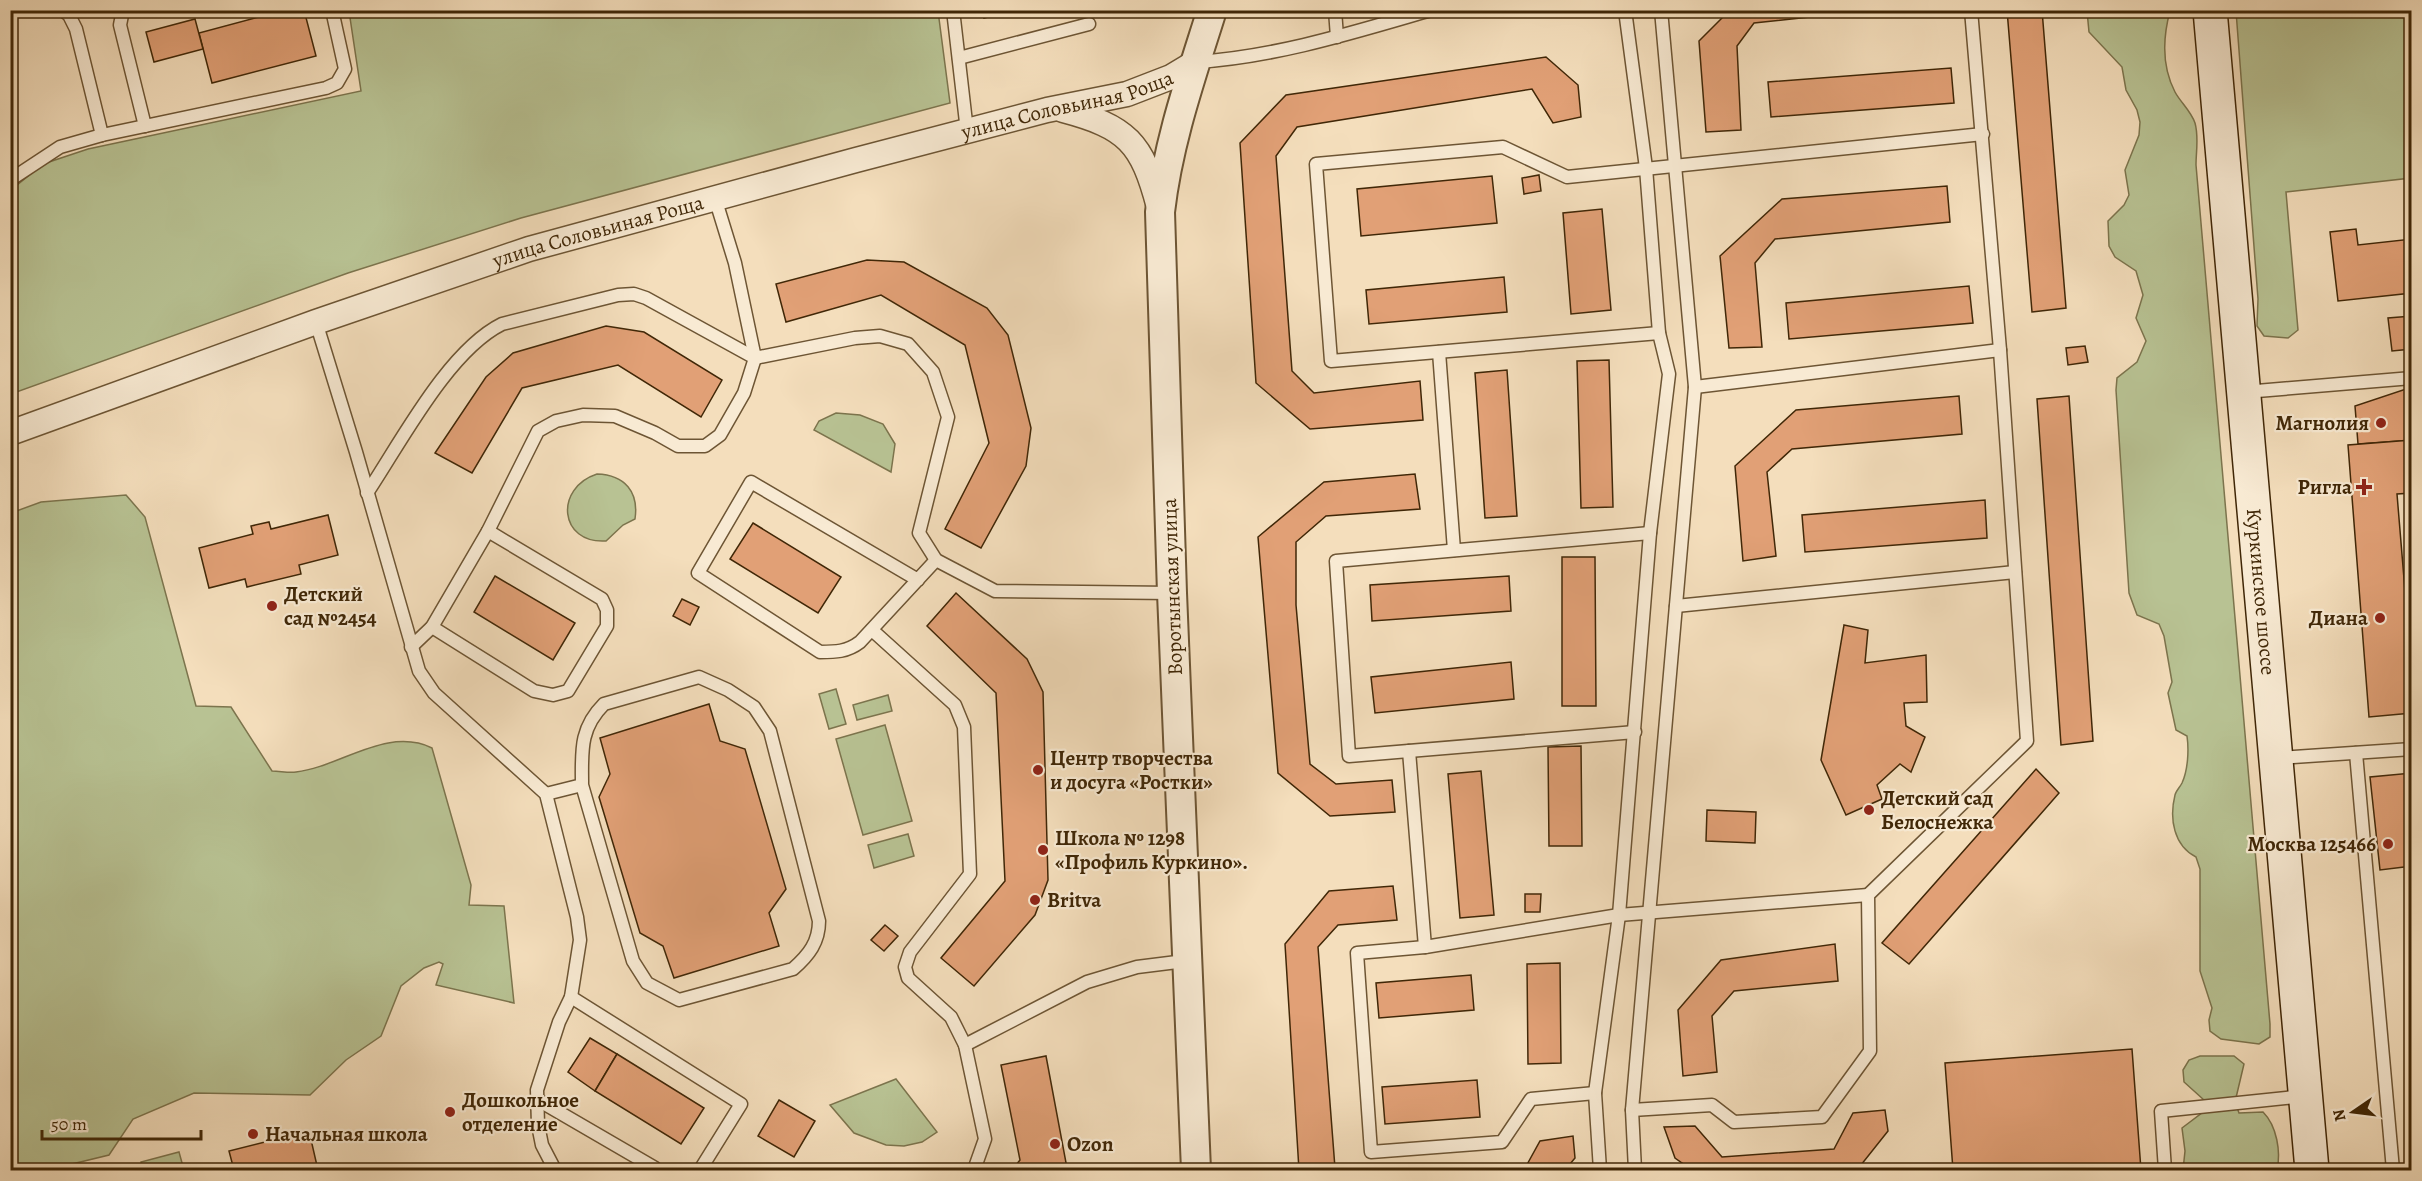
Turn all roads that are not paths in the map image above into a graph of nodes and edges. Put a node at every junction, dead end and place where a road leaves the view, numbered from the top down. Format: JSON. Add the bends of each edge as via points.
{"nodes":[{"id":1,"x":123,"y":10,"type":"edge"},
{"id":2,"x":332,"y":10,"type":"edge"},
{"id":3,"x":953,"y":10,"type":"edge"},
{"id":4,"x":1212,"y":10,"type":"edge"},
{"id":5,"x":1335,"y":10,"type":"edge"},
{"id":6,"x":1431,"y":10,"type":"edge"},
{"id":7,"x":1625,"y":10,"type":"edge"},
{"id":8,"x":1661,"y":10,"type":"edge"},
{"id":9,"x":1971,"y":10,"type":"edge"},
{"id":10,"x":2210,"y":10,"type":"edge"},
{"id":11,"x":66,"y":12,"type":"edge"},
{"id":12,"x":1089,"y":24,"type":"dead end"},
{"id":13,"x":1337,"y":37,"type":"junction"},
{"id":14,"x":959,"y":58,"type":"junction"},
{"id":15,"x":1196,"y":62,"type":"junction"},
{"id":16,"x":1057,"y":109,"type":"junction"},
{"id":17,"x":145,"y":126,"type":"junction"},
{"id":18,"x":967,"y":131,"type":"junction"},
{"id":19,"x":1983,"y":134,"type":"junction"},
{"id":20,"x":102,"y":135,"type":"junction"},
{"id":21,"x":1677,"y":164,"type":"junction"},
{"id":22,"x":1646,"y":168,"type":"junction"},
{"id":23,"x":10,"y":180,"type":"edge"},
{"id":24,"x":715,"y":198,"type":"junction"},
{"id":25,"x":1161,"y":212,"type":"junction"},
{"id":26,"x":316,"y":322,"type":"junction"},
{"id":27,"x":1659,"y":333,"type":"junction"},
{"id":28,"x":2000,"y":350,"type":"junction"},
{"id":29,"x":1439,"y":352,"type":"junction"},
{"id":30,"x":755,"y":358,"type":"junction"},
{"id":31,"x":2412,"y":378,"type":"edge"},
{"id":32,"x":1695,"y":387,"type":"junction"},
{"id":33,"x":2243,"y":392,"type":"junction"},
{"id":34,"x":10,"y":433,"type":"edge"},
{"id":35,"x":368,"y":493,"type":"junction"},
{"id":36,"x":488,"y":531,"type":"junction"},
{"id":37,"x":1650,"y":533,"type":"junction"},
{"id":38,"x":1454,"y":550,"type":"junction"},
{"id":39,"x":936,"y":560,"type":"junction"},
{"id":40,"x":2015,"y":572,"type":"junction"},
{"id":41,"x":918,"y":580,"type":"junction"},
{"id":42,"x":1172,"y":593,"type":"junction"},
{"id":43,"x":1677,"y":606,"type":"junction"},
{"id":44,"x":432,"y":627,"type":"junction"},
{"id":45,"x":872,"y":630,"type":"junction"},
{"id":46,"x":411,"y":647,"type":"junction"},
{"id":47,"x":1635,"y":732,"type":"junction"},
{"id":48,"x":2412,"y":749,"type":"edge"},
{"id":49,"x":1409,"y":751,"type":"junction"},
{"id":50,"x":2356,"y":753,"type":"junction"},
{"id":51,"x":2275,"y":758,"type":"junction"},
{"id":52,"x":582,"y":785,"type":"junction"},
{"id":53,"x":546,"y":794,"type":"junction"},
{"id":54,"x":1868,"y":895,"type":"junction"},
{"id":55,"x":1650,"y":913,"type":"junction"},
{"id":56,"x":1619,"y":915,"type":"junction"},
{"id":57,"x":1425,"y":947,"type":"junction"},
{"id":58,"x":1185,"y":961,"type":"junction"},
{"id":59,"x":571,"y":997,"type":"junction"},
{"id":60,"x":965,"y":1045,"type":"junction"},
{"id":61,"x":1595,"y":1093,"type":"junction"},
{"id":62,"x":2306,"y":1096,"type":"junction"},
{"id":63,"x":538,"y":1100,"type":"junction"},
{"id":64,"x":1632,"y":1110,"type":"junction"},
{"id":65,"x":655,"y":1168,"type":"dead end"},
{"id":66,"x":555,"y":1170,"type":"edge"},
{"id":67,"x":700,"y":1170,"type":"edge"},
{"id":68,"x":974,"y":1170,"type":"edge"},
{"id":69,"x":1196,"y":1170,"type":"edge"},
{"id":70,"x":1600,"y":1170,"type":"edge"},
{"id":71,"x":1635,"y":1170,"type":"edge"},
{"id":72,"x":2164,"y":1170,"type":"edge"},
{"id":73,"x":2312,"y":1170,"type":"edge"},
{"id":74,"x":2393,"y":1170,"type":"edge"}],
"edges":[{"from":1,"to":17,"type":"lane","via":[[120,25]]},
{"from":2,"to":17,"type":"lane","via":[[345,69],[337,83]]},
{"from":3,"to":14,"type":"lane"},
{"from":4,"to":15,"type":"street","name":"Воротынская улица"},
{"from":5,"to":13,"type":"lane"},
{"from":6,"to":13,"type":"lane"},
{"from":7,"to":22,"type":"lane"},
{"from":8,"to":21,"type":"lane"},
{"from":9,"to":19,"type":"lane"},
{"from":10,"to":33,"type":"main road","name":"Куркинское шоссе"},
{"from":11,"to":20,"type":"lane","via":[[76,29]]},
{"from":12,"to":14,"type":"lane"},
{"from":13,"to":15,"type":"lane","via":[[1234,60]]},
{"from":14,"to":18,"type":"lane"},
{"from":15,"to":16,"type":"street","name":"улица Соловьиная Роща","via":[[1127,94]]},
{"from":15,"to":25,"type":"street","name":"Воротынская улица","via":[[1175,126],[1164,174]]},
{"from":16,"to":18,"type":"street","name":"улица Соловьиная Роща"},
{"from":16,"to":25,"type":"street","via":[[1105,122],[1123,134],[1151,174]]},
{"from":17,"to":20,"type":"lane"},
{"from":18,"to":24,"type":"street","name":"улица Соловьиная Роща"},
{"from":19,"to":21,"type":"lane"},
{"from":19,"to":28,"type":"lane"},
{"from":20,"to":23,"type":"lane","via":[[60,147]]},
{"from":21,"to":22,"type":"lane"},
{"from":21,"to":32,"type":"lane"},
{"from":22,"to":27,"type":"lane"},
{"from":22,"to":29,"type":"lane","via":[[1568,177],[1503,147],[1316,165],[1331,361]]},
{"from":24,"to":26,"type":"street","name":"улица Соловьиная Роща","via":[[530,249]]},
{"from":24,"to":30,"type":"lane","via":[[735,263]]},
{"from":25,"to":42,"type":"street","name":"Воротынская улица"},
{"from":26,"to":34,"type":"street","name":"улица Соловьиная Роща"},
{"from":26,"to":35,"type":"lane"},
{"from":27,"to":29,"type":"lane"},
{"from":27,"to":37,"type":"lane","via":[[1669,374]]},
{"from":28,"to":32,"type":"lane"},
{"from":28,"to":40,"type":"lane"},
{"from":29,"to":38,"type":"lane"},
{"from":30,"to":35,"type":"lane","via":[[634,294],[502,324],[488,331],[443,377]]},
{"from":30,"to":36,"type":"lane","via":[[744,393],[720,435],[705,446],[678,446],[615,416],[583,415],[556,421],[538,431]]},
{"from":30,"to":39,"type":"lane","via":[[855,338],[880,336],[908,344],[933,372],[948,417],[919,533]]},
{"from":31,"to":33,"type":"lane"},
{"from":32,"to":43,"type":"lane"},
{"from":33,"to":51,"type":"main road","name":"Куркинское шоссе"},
{"from":35,"to":46,"type":"lane"},
{"from":36,"to":44,"type":"lane"},
{"from":36,"to":44,"type":"lane","via":[[602,599],[608,626],[568,691],[553,695],[534,691]]},
{"from":37,"to":38,"type":"lane"},
{"from":37,"to":47,"type":"lane"},
{"from":38,"to":49,"type":"lane","via":[[1336,561],[1348,756]]},
{"from":39,"to":41,"type":"lane"},
{"from":39,"to":42,"type":"lane","via":[[995,591]]},
{"from":40,"to":43,"type":"lane"},
{"from":40,"to":54,"type":"lane","via":[[2027,741]]},
{"from":41,"to":45,"type":"lane"},
{"from":41,"to":45,"type":"lane","via":[[751,482],[698,573],[820,652],[850,650]]},
{"from":42,"to":58,"type":"street","name":"Воротынская улица"},
{"from":43,"to":55,"type":"lane"},
{"from":44,"to":46,"type":"lane"},
{"from":45,"to":60,"type":"lane","via":[[955,705],[964,727],[970,874],[910,952],[905,967],[909,978],[951,1017]]},
{"from":46,"to":53,"type":"lane","via":[[419,671],[434,693]]},
{"from":47,"to":49,"type":"lane"},
{"from":47,"to":56,"type":"lane"},
{"from":48,"to":50,"type":"lane"},
{"from":49,"to":57,"type":"lane"},
{"from":50,"to":51,"type":"lane"},
{"from":50,"to":74,"type":"lane"},
{"from":51,"to":62,"type":"main road","name":"Куркинское шоссе"},
{"from":52,"to":52,"type":"lane","via":[[633,961],[647,983],[679,1000],[793,969],[807,957],[816,942],[819,921],[770,731],[754,707],[699,677],[604,704],[594,714],[582,740]]},
{"from":52,"to":53,"type":"lane"},
{"from":53,"to":59,"type":"lane","via":[[580,940]]},
{"from":54,"to":55,"type":"lane"},
{"from":54,"to":64,"type":"lane","via":[[1870,1051],[1822,1117],[1734,1122],[1712,1105]]},
{"from":55,"to":56,"type":"lane"},
{"from":55,"to":64,"type":"lane"},
{"from":56,"to":57,"type":"lane"},
{"from":56,"to":61,"type":"lane"},
{"from":57,"to":61,"type":"lane","via":[[1357,953],[1371,1152],[1502,1142],[1531,1099]]},
{"from":58,"to":60,"type":"lane","via":[[1137,967],[1087,982]]},
{"from":58,"to":69,"type":"street","name":"Воротынская улица"},
{"from":59,"to":63,"type":"lane","via":[[537,1090]]},
{"from":59,"to":67,"type":"lane","via":[[741,1104]]},
{"from":60,"to":68,"type":"lane","via":[[986,1139]]},
{"from":61,"to":70,"type":"lane"},
{"from":62,"to":72,"type":"lane","via":[[2162,1111]]},
{"from":62,"to":73,"type":"main road","name":"Куркинское шоссе"},
{"from":63,"to":65,"type":"lane"},
{"from":63,"to":66,"type":"lane","via":[[542,1145]]},
{"from":64,"to":71,"type":"lane"}]}
